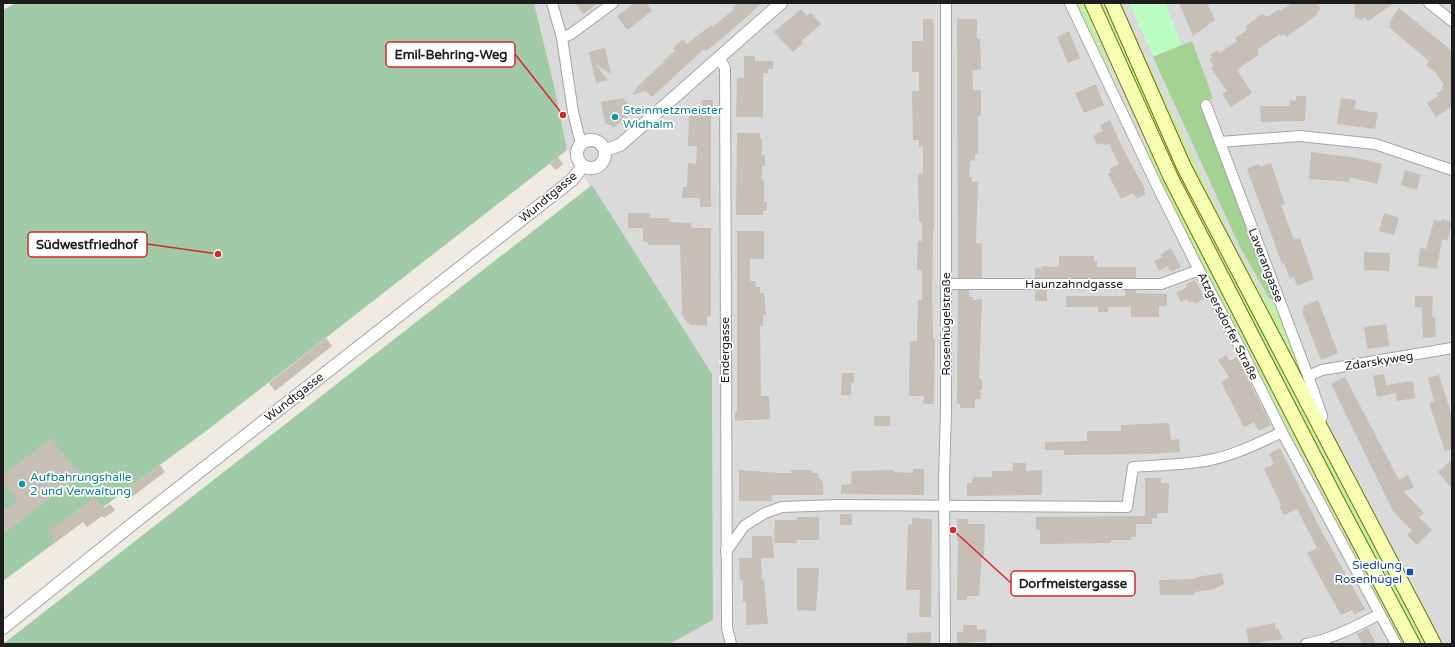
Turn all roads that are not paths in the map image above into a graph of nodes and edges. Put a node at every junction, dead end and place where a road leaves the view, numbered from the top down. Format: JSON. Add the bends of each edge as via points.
{"nodes":[{"id":1,"x":552,"y":3,"type":"edge"},
{"id":2,"x":613,"y":3,"type":"edge"},
{"id":3,"x":781,"y":3,"type":"edge"},
{"id":4,"x":946,"y":3,"type":"edge"},
{"id":5,"x":1070,"y":3,"type":"edge"},
{"id":6,"x":1092,"y":3,"type":"edge"},
{"id":7,"x":1112,"y":3,"type":"edge"},
{"id":8,"x":1429,"y":3,"type":"edge"},
{"id":9,"x":1452,"y":21,"type":"edge"},
{"id":10,"x":562,"y":38,"type":"junction"},
{"id":11,"x":719,"y":57,"type":"junction"},
{"id":12,"x":1206,"y":105,"type":"dead end"},
{"id":13,"x":1220,"y":142,"type":"junction"},
{"id":14,"x":581,"y":144,"type":"junction"},
{"id":15,"x":606,"y":150,"type":"junction"},
{"id":16,"x":583,"y":166,"type":"junction"},
{"id":17,"x":1452,"y":170,"type":"edge"},
{"id":18,"x":1199,"y":270,"type":"junction"},
{"id":19,"x":946,"y":284,"type":"junction"},
{"id":20,"x":1452,"y":348,"type":"edge"},
{"id":21,"x":1308,"y":376,"type":"junction"},
{"id":22,"x":1319,"y":427,"type":"junction"},
{"id":23,"x":1282,"y":432,"type":"junction"},
{"id":24,"x":944,"y":506,"type":"junction"},
{"id":25,"x":726,"y":552,"type":"junction"},
{"id":26,"x":1380,"y":614,"type":"junction"},
{"id":27,"x":3,"y":628,"type":"edge"},
{"id":28,"x":731,"y":644,"type":"edge"},
{"id":29,"x":945,"y":644,"type":"edge"},
{"id":30,"x":1306,"y":644,"type":"edge"},
{"id":31,"x":1396,"y":644,"type":"edge"},
{"id":32,"x":1413,"y":644,"type":"edge"},
{"id":33,"x":1434,"y":644,"type":"edge"}],
"edges":[{"from":1,"to":10,"type":"street"},
{"from":2,"to":10,"type":"street"},
{"from":3,"to":11,"type":"street"},
{"from":4,"to":19,"type":"street","name":"Rosenhügelstraße"},
{"from":5,"to":18,"type":"street","name":"Atzgersdorfer Straße"},
{"from":6,"to":32,"type":"main road","name":"Atzgersdorfer Straße","via":[[1171,178]]},
{"from":7,"to":22,"type":"main road","via":[[1184,167]]},
{"from":8,"to":9,"type":"street"},
{"from":10,"to":14,"type":"street","via":[[573,112]]},
{"from":11,"to":15,"type":"street","via":[[620,145]]},
{"from":11,"to":25,"type":"street","name":"Endergasse","via":[[725,68]]},
{"from":12,"to":13,"type":"street","name":"Laverangasse"},
{"from":13,"to":17,"type":"street","via":[[1300,136],[1374,144]]},
{"from":13,"to":21,"type":"street","name":"Laverangasse"},
{"from":14,"to":15,"type":"street","via":[[596,140]]},
{"from":14,"to":16,"type":"street","via":[[577,158]]},
{"from":15,"to":16,"type":"street","via":[[604,160],[597,167]]},
{"from":16,"to":27,"type":"street","name":"Wundtgasse","via":[[572,180]]},
{"from":18,"to":19,"type":"street","name":"Haunzahndgasse","via":[[1161,284]]},
{"from":18,"to":23,"type":"street","name":"Atzgersdorfer Straße"},
{"from":19,"to":24,"type":"street","name":"Rosenhügelstraße"},
{"from":20,"to":21,"type":"street","name":"Zdarskyweg","via":[[1322,370]]},
{"from":21,"to":22,"type":"street","name":"Laverangasse","via":[[1322,416]]},
{"from":22,"to":33,"type":"main road"},
{"from":23,"to":24,"type":"street","via":[[1253,446],[1212,460],[1133,467],[1127,507]]},
{"from":23,"to":26,"type":"street","name":"Atzgersdorfer Straße"},
{"from":24,"to":25,"type":"street","via":[[782,507],[765,513],[744,526]]},
{"from":24,"to":29,"type":"street","name":"Rosenhügelstraße"},
{"from":25,"to":28,"type":"street","name":"Endergasse","via":[[727,628]]},
{"from":26,"to":30,"type":"street","via":[[1342,633]]},
{"from":26,"to":31,"type":"street","name":"Atzgersdorfer Straße"}]}
